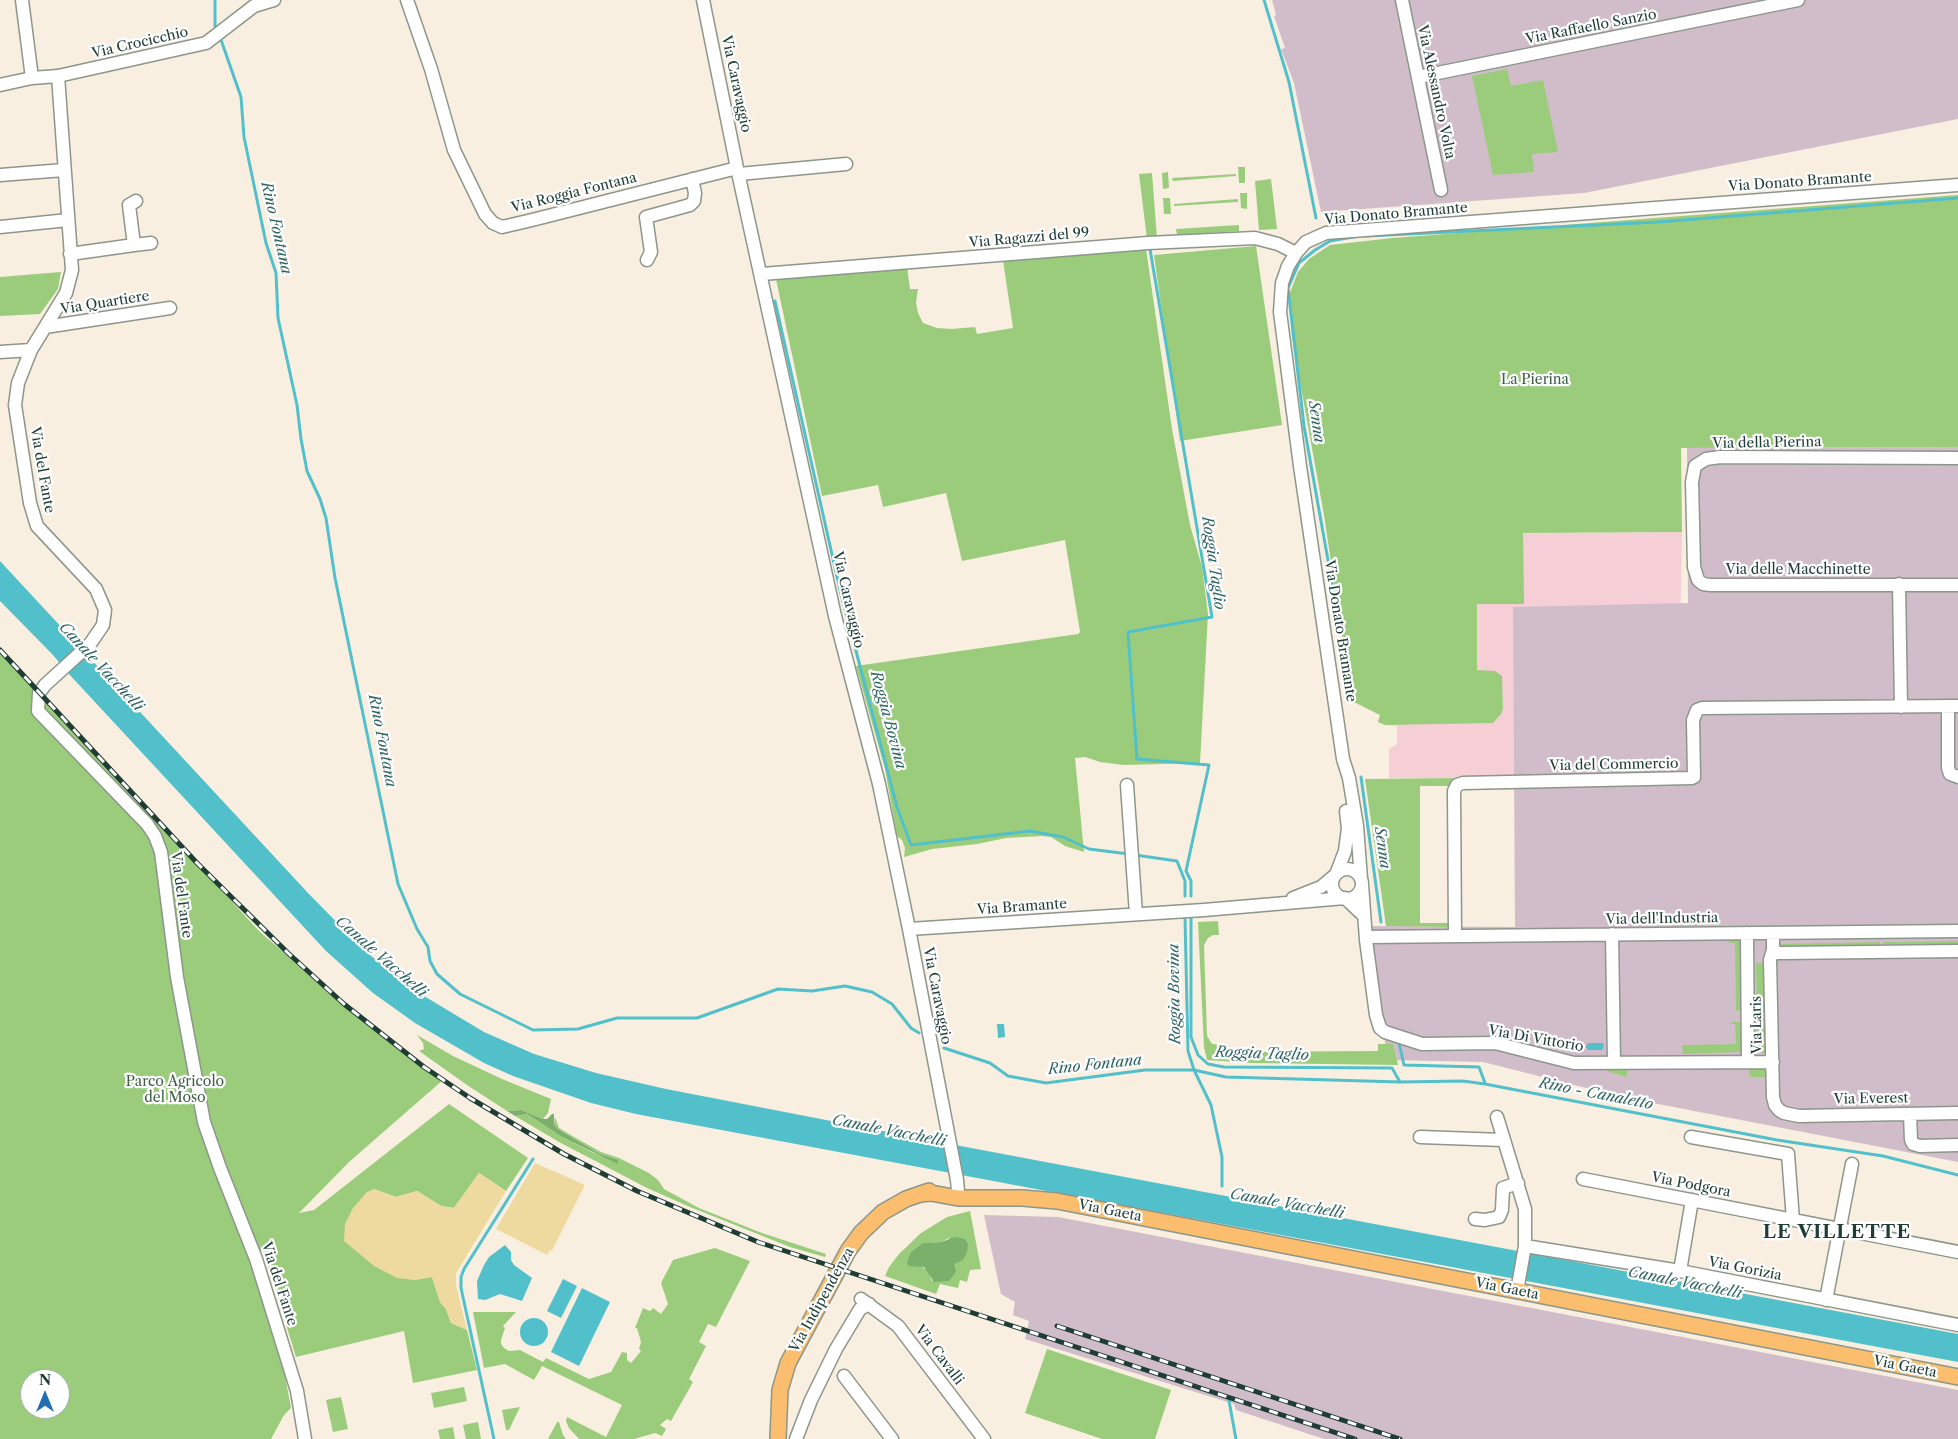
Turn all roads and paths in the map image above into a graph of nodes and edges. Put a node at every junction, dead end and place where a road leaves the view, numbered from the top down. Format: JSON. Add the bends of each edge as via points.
{"nodes":[{"id":1,"x":22,"y":0,"type":"edge"},
{"id":2,"x":274,"y":0,"type":"edge"},
{"id":3,"x":407,"y":0,"type":"edge"},
{"id":4,"x":703,"y":0,"type":"edge"},
{"id":5,"x":1402,"y":0,"type":"edge"},
{"id":6,"x":1798,"y":0,"type":"edge"},
{"id":7,"x":58,"y":76,"type":"junction"},
{"id":8,"x":1418,"y":77,"type":"junction"},
{"id":9,"x":32,"y":78,"type":"junction"},
{"id":10,"x":0,"y":85,"type":"edge"},
{"id":11,"x":846,"y":164,"type":"dead end"},
{"id":12,"x":64,"y":170,"type":"junction"},
{"id":13,"x":738,"y":171,"type":"junction"},
{"id":14,"x":0,"y":175,"type":"edge"},
{"id":15,"x":692,"y":179,"type":"junction"},
{"id":16,"x":1958,"y":185,"type":"edge"},
{"id":17,"x":1441,"y":190,"type":"dead end"},
{"id":18,"x":136,"y":201,"type":"dead end"},
{"id":19,"x":68,"y":220,"type":"junction"},
{"id":20,"x":0,"y":227,"type":"edge"},
{"id":21,"x":151,"y":243,"type":"dead end"},
{"id":22,"x":134,"y":245,"type":"junction"},
{"id":23,"x":70,"y":254,"type":"junction"},
{"id":24,"x":1296,"y":254,"type":"junction"},
{"id":25,"x":646,"y":260,"type":"dead end"},
{"id":26,"x":762,"y":274,"type":"junction"},
{"id":27,"x":170,"y":308,"type":"dead end"},
{"id":28,"x":45,"y":327,"type":"junction"},
{"id":29,"x":31,"y":350,"type":"junction"},
{"id":30,"x":0,"y":352,"type":"edge"},
{"id":31,"x":1958,"y":458,"type":"edge"},
{"id":32,"x":1698,"y":580,"type":"joint"},
{"id":33,"x":1899,"y":584,"type":"junction"},
{"id":34,"x":1958,"y":584,"type":"edge"},
{"id":35,"x":1953,"y":706,"type":"edge"},
{"id":36,"x":1901,"y":707,"type":"junction"},
{"id":37,"x":1343,"y":759,"type":"junction"},
{"id":38,"x":1958,"y":777,"type":"edge"},
{"id":39,"x":1127,"y":786,"type":"dead end"},
{"id":40,"x":1336,"y":874,"type":"junction"},
{"id":41,"x":1361,"y":882,"type":"junction"},
{"id":42,"x":1345,"y":898,"type":"junction"},
{"id":43,"x":1278,"y":904,"type":"junction"},
{"id":44,"x":1136,"y":914,"type":"junction"},
{"id":45,"x":1363,"y":916,"type":"junction"},
{"id":46,"x":909,"y":929,"type":"junction"},
{"id":47,"x":1958,"y":931,"type":"edge"},
{"id":48,"x":1746,"y":933,"type":"junction"},
{"id":49,"x":1773,"y":933,"type":"junction"},
{"id":50,"x":1612,"y":934,"type":"junction"},
{"id":51,"x":1455,"y":936,"type":"junction"},
{"id":52,"x":1366,"y":937,"type":"junction"},
{"id":53,"x":1773,"y":950,"type":"junction"},
{"id":54,"x":1958,"y":951,"type":"edge"},
{"id":55,"x":1748,"y":1062,"type":"junction"},
{"id":56,"x":1773,"y":1062,"type":"junction"},
{"id":57,"x":1614,"y":1063,"type":"junction"},
{"id":58,"x":1784,"y":1113,"type":"joint"},
{"id":59,"x":1958,"y":1113,"type":"edge"},
{"id":60,"x":1910,"y":1114,"type":"junction"},
{"id":61,"x":1498,"y":1118,"type":"dead end"},
{"id":62,"x":1420,"y":1137,"type":"dead end"},
{"id":63,"x":1691,"y":1137,"type":"dead end"},
{"id":64,"x":1503,"y":1140,"type":"junction"},
{"id":65,"x":1956,"y":1146,"type":"edge"},
{"id":66,"x":1852,"y":1164,"type":"dead end"},
{"id":67,"x":1583,"y":1179,"type":"dead end"},
{"id":68,"x":1518,"y":1183,"type":"junction"},
{"id":69,"x":957,"y":1188,"type":"junction"},
{"id":70,"x":920,"y":1194,"type":"joint"},
{"id":71,"x":1692,"y":1200,"type":"junction"},
{"id":72,"x":1475,"y":1219,"type":"dead end"},
{"id":73,"x":1793,"y":1220,"type":"junction"},
{"id":74,"x":1840,"y":1229,"type":"junction"},
{"id":75,"x":1524,"y":1249,"type":"junction"},
{"id":76,"x":1958,"y":1252,"type":"edge"},
{"id":77,"x":1680,"y":1271,"type":"junction"},
{"id":78,"x":1518,"y":1285,"type":"junction"},
{"id":79,"x":1826,"y":1300,"type":"junction"},
{"id":80,"x":1958,"y":1325,"type":"edge"},
{"id":81,"x":844,"y":1376,"type":"dead end"},
{"id":82,"x":1958,"y":1377,"type":"edge"},
{"id":83,"x":305,"y":1439,"type":"edge"},
{"id":84,"x":778,"y":1439,"type":"edge"},
{"id":85,"x":796,"y":1439,"type":"edge"},
{"id":86,"x":892,"y":1439,"type":"edge"},
{"id":87,"x":984,"y":1439,"type":"edge"}],
"edges":[{"from":1,"to":9,"type":"street"},
{"from":2,"to":7,"type":"street","name":"Via Crocicchio","via":[[254,6],[206,43]]},
{"from":3,"to":15,"type":"street","name":"Via Roggia Fontana","via":[[454,150],[493,224],[502,227]]},
{"from":4,"to":13,"type":"street","name":"Via Caravaggio"},
{"from":5,"to":8,"type":"street","name":"Via Alessandro Volta"},
{"from":6,"to":8,"type":"street","name":"Via Raffaello Sanzio"},
{"from":7,"to":9,"type":"street","name":"Via Crocicchio"},
{"from":7,"to":12,"type":"street","name":"Via del Fante"},
{"from":8,"to":17,"type":"street","name":"Via Alessandro Volta"},
{"from":9,"to":10,"type":"street","name":"Via Crocicchio"},
{"from":11,"to":13,"type":"street"},
{"from":12,"to":14,"type":"street"},
{"from":12,"to":19,"type":"street","name":"Via del Fante"},
{"from":13,"to":15,"type":"street","name":"Via Roggia Fontana"},
{"from":13,"to":26,"type":"street","name":"Via Caravaggio"},
{"from":15,"to":25,"type":"street","via":[[695,194],[690,205],[646,217],[651,252]]},
{"from":16,"to":24,"type":"street","name":"Via Donato Bramante","via":[[1326,233],[1306,242]]},
{"from":18,"to":22,"type":"street","via":[[129,205]]},
{"from":19,"to":20,"type":"street"},
{"from":19,"to":23,"type":"street","name":"Via del Fante"},
{"from":21,"to":22,"type":"street"},
{"from":22,"to":23,"type":"street"},
{"from":23,"to":28,"type":"street","name":"Via del Fante","via":[[72,270],[66,293]]},
{"from":24,"to":26,"type":"street","name":"Via Ragazzi del 99","via":[[1278,244],[1255,238]]},
{"from":24,"to":37,"type":"street","name":"Via Donato Bramante","via":[[1282,283],[1280,312]]},
{"from":26,"to":46,"type":"street","name":"Via Caravaggio","via":[[835,616],[879,784]]},
{"from":27,"to":28,"type":"street","name":"Via Quartiere"},
{"from":28,"to":29,"type":"street","name":"Via del Fante"},
{"from":29,"to":30,"type":"street"},
{"from":29,"to":83,"type":"street","name":"Via del Fante","via":[[18,383],[15,405],[30,503],[37,526],[96,589],[105,610],[103,625],[88,646],[45,685],[40,693],[38,711],[147,824],[161,852],[177,977],[204,1122],[256,1259],[297,1391]]},
{"from":31,"to":32,"type":"street","name":"Via della Pierina","via":[[1706,459],[1695,466],[1692,482],[1694,567]]},
{"from":32,"to":33,"type":"street","name":"Via delle Macchinette","via":[[1710,586]]},
{"from":33,"to":34,"type":"street","name":"Via delle Macchinette"},
{"from":33,"to":36,"type":"street"},
{"from":35,"to":36,"type":"street","name":"Via del Commercio"},
{"from":35,"to":38,"type":"street","name":"Via del Commercio","via":[[1948,768],[1950,774]]},
{"from":36,"to":51,"type":"street","name":"Via del Commercio","via":[[1702,708],[1697,710],[1693,720],[1694,777],[1690,779],[1457,785],[1454,791]]},
{"from":37,"to":40,"type":"street","name":"Via Donato Bramante","via":[[1342,780],[1348,828],[1345,851]]},
{"from":37,"to":41,"type":"street","name":"Via Donato Bramante","via":[[1356,819]]},
{"from":39,"to":44,"type":"street"},
{"from":40,"to":41,"type":"street","via":[[1351,869],[1359,875]]},
{"from":40,"to":42,"type":"street","via":[[1333,890]]},
{"from":40,"to":43,"type":"street","name":"Via Bramante","via":[[1321,887]]},
{"from":41,"to":42,"type":"street","via":[[1361,889],[1355,896]]},
{"from":41,"to":45,"type":"street","name":"Via Di Vittorio"},
{"from":42,"to":43,"type":"street","name":"Via Bramante"},
{"from":42,"to":45,"type":"street"},
{"from":43,"to":44,"type":"street","name":"Via Bramante"},
{"from":44,"to":46,"type":"street","name":"Via Bramante"},
{"from":45,"to":52,"type":"street","name":"Via Di Vittorio"},
{"from":46,"to":69,"type":"street","name":"Via Caravaggio"},
{"from":47,"to":49,"type":"street","name":"Via dell'Industria"},
{"from":48,"to":49,"type":"street","name":"Via dell'Industria"},
{"from":48,"to":50,"type":"street","name":"Via dell'Industria"},
{"from":48,"to":55,"type":"street","name":"Via Laris"},
{"from":49,"to":53,"type":"street","name":"Via Laris"},
{"from":50,"to":51,"type":"street","name":"Via dell'Industria"},
{"from":50,"to":57,"type":"street"},
{"from":51,"to":52,"type":"street","name":"Via dell'Industria"},
{"from":52,"to":57,"type":"street","name":"Via Di Vittorio","via":[[1376,1016],[1385,1032],[1422,1044],[1495,1043],[1574,1063]]},
{"from":53,"to":54,"type":"street","via":[[1778,953]]},
{"from":53,"to":56,"type":"street","name":"Via Laris","via":[[1770,960]]},
{"from":55,"to":56,"type":"street","name":"Via Di Vittorio"},
{"from":55,"to":57,"type":"street","name":"Via Di Vittorio"},
{"from":56,"to":58,"type":"street","name":"Via Laris","via":[[1775,1105]]},
{"from":58,"to":60,"type":"street","name":"Via Everest","via":[[1799,1116]]},
{"from":59,"to":60,"type":"street","name":"Via Everest"},
{"from":60,"to":65,"type":"street","via":[[1910,1140],[1913,1144]]},
{"from":61,"to":64,"type":"street"},
{"from":62,"to":64,"type":"street"},
{"from":63,"to":73,"type":"street","via":[[1788,1154]]},
{"from":64,"to":68,"type":"street"},
{"from":66,"to":74,"type":"street"},
{"from":67,"to":71,"type":"street","name":"Via Podgora"},
{"from":68,"to":72,"type":"street","via":[[1503,1188],[1499,1217]]},
{"from":68,"to":75,"type":"street","via":[[1525,1209]]},
{"from":69,"to":70,"type":"main road","name":"Via Gaeta"},
{"from":69,"to":78,"type":"main road","name":"Via Gaeta","via":[[1014,1192]]},
{"from":70,"to":84,"type":"main road","name":"Via Indipendenza","via":[[883,1212],[848,1251],[788,1363],[780,1390]]},
{"from":71,"to":73,"type":"street","name":"Via Podgora"},
{"from":71,"to":77,"type":"street"},
{"from":73,"to":74,"type":"street","name":"Via Podgora"},
{"from":74,"to":76,"type":"street","name":"Via Podgora"},
{"from":74,"to":79,"type":"street"},
{"from":75,"to":77,"type":"street","name":"Via Gorizia"},
{"from":75,"to":78,"type":"street"},
{"from":77,"to":79,"type":"street","name":"Via Gorizia"},
{"from":78,"to":82,"type":"main road","name":"Via Gaeta"},
{"from":79,"to":80,"type":"street","name":"Via Gorizia"},
{"from":81,"to":86,"type":"street"},
{"from":85,"to":87,"type":"street","name":"Via Cavalli","via":[[810,1400],[865,1301],[898,1326]]}]}
